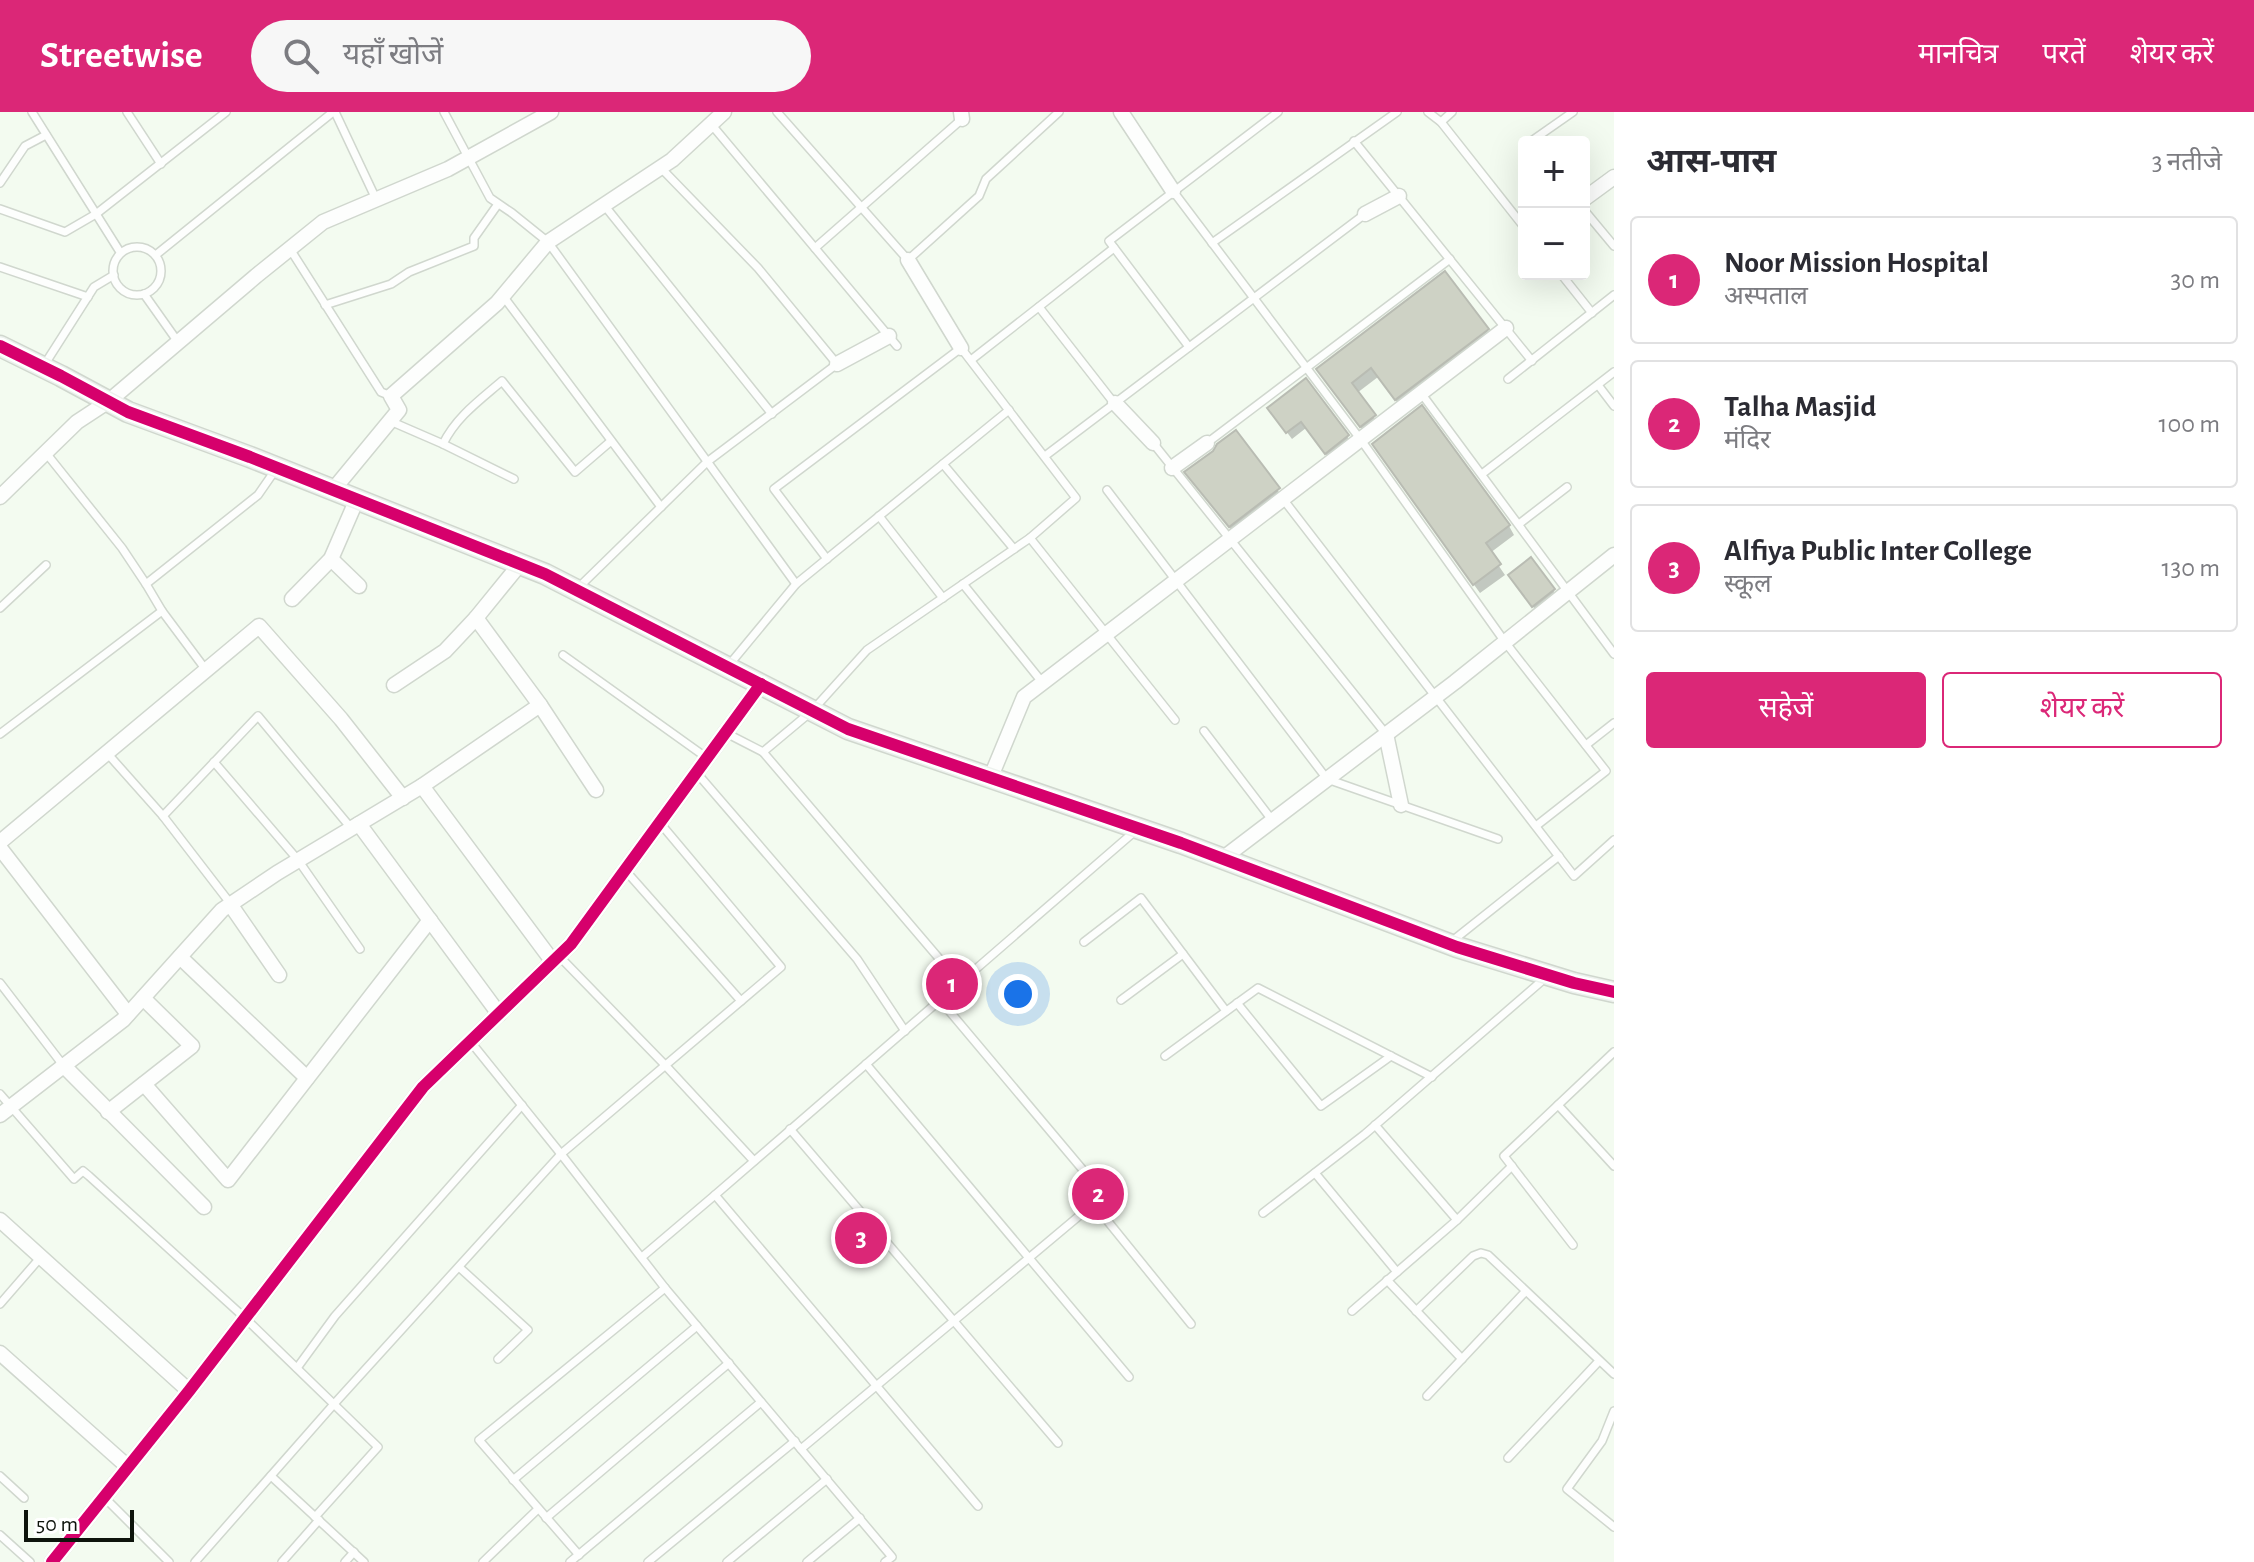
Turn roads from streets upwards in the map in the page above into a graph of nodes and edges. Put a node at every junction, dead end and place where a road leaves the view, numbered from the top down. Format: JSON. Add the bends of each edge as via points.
{"nodes":[{"id":1,"x":551,"y":112,"type":"edge"},
{"id":2,"x":724,"y":112,"type":"edge"},
{"id":3,"x":1121,"y":112,"type":"edge"},
{"id":4,"x":1614,"y":177,"type":"edge"},
{"id":5,"x":1173,"y":191,"type":"road end"},
{"id":6,"x":1590,"y":195,"type":"edge"},
{"id":7,"x":1399,"y":196,"type":"road end"},
{"id":8,"x":1365,"y":214,"type":"road end"},
{"id":9,"x":908,"y":260,"type":"road end"},
{"id":10,"x":1506,"y":328,"type":"road end"},
{"id":11,"x":893,"y":341,"type":"road end"},
{"id":12,"x":0,"y":346,"type":"edge"},
{"id":13,"x":966,"y":354,"type":"road end"},
{"id":14,"x":837,"y":364,"type":"road end"},
{"id":15,"x":109,"y":401,"type":"junction"},
{"id":16,"x":1115,"y":403,"type":"road end"},
{"id":17,"x":1153,"y":443,"type":"road end"},
{"id":18,"x":1207,"y":443,"type":"road end"},
{"id":19,"x":1172,"y":468,"type":"road end"},
{"id":20,"x":333,"y":490,"type":"junction"},
{"id":21,"x":0,"y":497,"type":"edge"},
{"id":22,"x":357,"y":499,"type":"junction"},
{"id":23,"x":1614,"y":555,"type":"edge"},
{"id":24,"x":331,"y":559,"type":"junction"},
{"id":25,"x":520,"y":564,"type":"junction"},
{"id":26,"x":359,"y":586,"type":"dead end"},
{"id":27,"x":292,"y":599,"type":"dead end"},
{"id":28,"x":476,"y":618,"type":"junction"},
{"id":29,"x":761,"y":684,"type":"junction"},
{"id":30,"x":394,"y":685,"type":"dead end"},
{"id":31,"x":540,"y":705,"type":"junction"},
{"id":32,"x":1386,"y":734,"type":"junction"},
{"id":33,"x":990,"y":779,"type":"junction"},
{"id":34,"x":422,"y":786,"type":"junction"},
{"id":35,"x":596,"y":790,"type":"dead end"},
{"id":36,"x":403,"y":798,"type":"junction"},
{"id":37,"x":1401,"y":805,"type":"road end"},
{"id":38,"x":355,"y":826,"type":"junction"},
{"id":39,"x":0,"y":845,"type":"edge"},
{"id":40,"x":1222,"y":859,"type":"junction"},
{"id":41,"x":230,"y":904,"type":"junction"},
{"id":42,"x":430,"y":920,"type":"junction"},
{"id":43,"x":180,"y":957,"type":"junction"},
{"id":44,"x":556,"y":959,"type":"junction"},
{"id":45,"x":279,"y":975,"type":"dead end"},
{"id":46,"x":1614,"y":992,"type":"edge"},
{"id":47,"x":143,"y":998,"type":"junction"},
{"id":48,"x":128,"y":1014,"type":"junction"},
{"id":49,"x":499,"y":1014,"type":"junction"},
{"id":50,"x":63,"y":1065,"type":"junction"},
{"id":51,"x":307,"y":1078,"type":"junction"},
{"id":52,"x":144,"y":1084,"type":"junction"},
{"id":53,"x":5,"y":1110,"type":"edge"},
{"id":54,"x":108,"y":1112,"type":"junction"},
{"id":55,"x":204,"y":1207,"type":"dead end"},
{"id":56,"x":0,"y":1220,"type":"edge"},
{"id":57,"x":0,"y":1353,"type":"edge"},
{"id":58,"x":189,"y":1391,"type":"junction"},
{"id":59,"x":128,"y":1467,"type":"junction"},
{"id":60,"x":52,"y":1562,"type":"edge"}],
"edges":[{"from":1,"to":15,"type":"street","via":[[448,169],[323,222]]},
{"from":2,"to":20,"type":"street","via":[[672,160],[548,242],[503,296],[391,396],[399,410]]},
{"from":3,"to":5,"type":"street"},
{"from":4,"to":6,"type":"street"},
{"from":7,"to":8,"type":"street"},
{"from":9,"to":13,"type":"street"},
{"from":10,"to":33,"type":"street","via":[[1024,697]]},
{"from":11,"to":14,"type":"street"},
{"from":12,"to":15,"type":"street"},
{"from":15,"to":20,"type":"street"},
{"from":15,"to":21,"type":"street","via":[[77,422]]},
{"from":16,"to":17,"type":"street"},
{"from":18,"to":19,"type":"street"},
{"from":20,"to":22,"type":"street"},
{"from":22,"to":24,"type":"street"},
{"from":22,"to":25,"type":"street"},
{"from":23,"to":32,"type":"street"},
{"from":24,"to":26,"type":"street"},
{"from":24,"to":27,"type":"street"},
{"from":25,"to":28,"type":"street"},
{"from":25,"to":29,"type":"street"},
{"from":28,"to":30,"type":"street","via":[[445,651]]},
{"from":28,"to":31,"type":"street"},
{"from":29,"to":33,"type":"street","via":[[848,729]]},
{"from":29,"to":44,"type":"street"},
{"from":31,"to":34,"type":"street"},
{"from":31,"to":35,"type":"street"},
{"from":32,"to":37,"type":"street"},
{"from":32,"to":40,"type":"street"},
{"from":33,"to":40,"type":"street"},
{"from":34,"to":36,"type":"street"},
{"from":34,"to":44,"type":"street"},
{"from":36,"to":38,"type":"street"},
{"from":36,"to":39,"type":"street","via":[[259,626]]},
{"from":38,"to":41,"type":"street"},
{"from":38,"to":42,"type":"street"},
{"from":39,"to":48,"type":"street"},
{"from":40,"to":46,"type":"street","via":[[1449,943]]},
{"from":41,"to":43,"type":"street"},
{"from":41,"to":45,"type":"street"},
{"from":42,"to":49,"type":"street"},
{"from":42,"to":51,"type":"street"},
{"from":43,"to":47,"type":"street"},
{"from":43,"to":51,"type":"street"},
{"from":44,"to":49,"type":"street"},
{"from":47,"to":48,"type":"street"},
{"from":47,"to":52,"type":"street","via":[[192,1046]]},
{"from":48,"to":50,"type":"street"},
{"from":49,"to":58,"type":"street","via":[[423,1087]]},
{"from":50,"to":53,"type":"street"},
{"from":50,"to":54,"type":"street"},
{"from":51,"to":52,"type":"street","via":[[228,1180]]},
{"from":52,"to":54,"type":"street"},
{"from":54,"to":55,"type":"street"},
{"from":56,"to":58,"type":"street"},
{"from":57,"to":59,"type":"street"},
{"from":58,"to":59,"type":"street"},
{"from":59,"to":60,"type":"street"}]}
